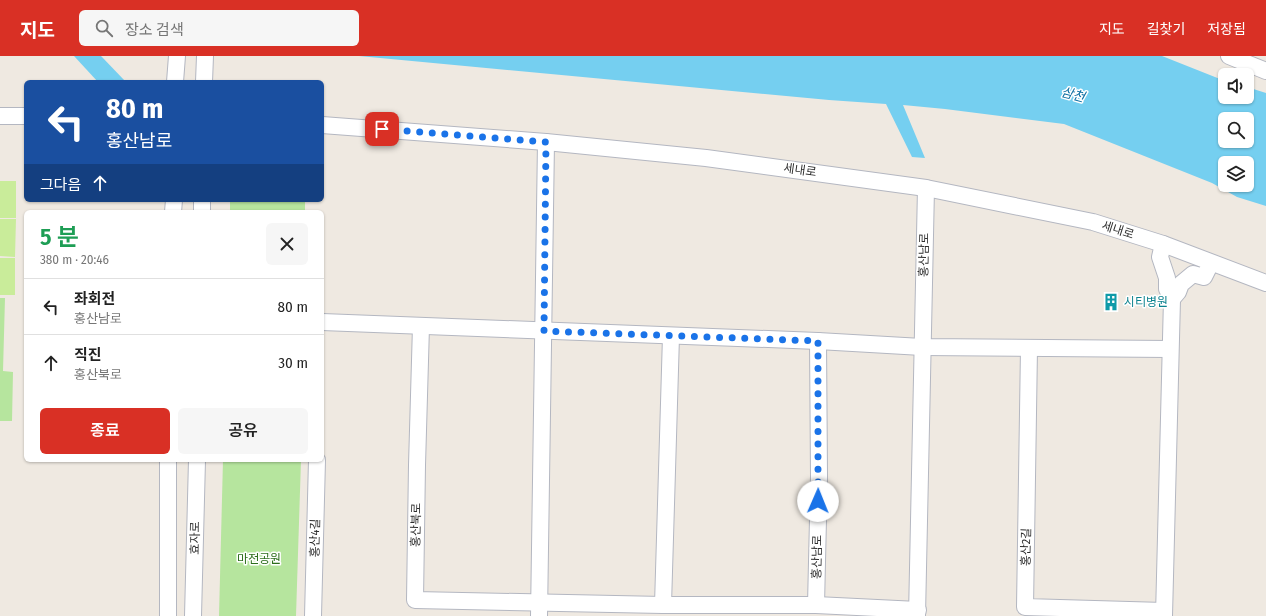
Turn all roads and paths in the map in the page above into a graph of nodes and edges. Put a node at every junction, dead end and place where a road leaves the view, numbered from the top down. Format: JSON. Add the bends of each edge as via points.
{"nodes":[{"id":1,"x":177,"y":56,"type":"edge"},
{"id":2,"x":205,"y":56,"type":"edge"},
{"id":3,"x":1229,"y":56,"type":"edge"},
{"id":4,"x":1266,"y":71,"type":"edge"},
{"id":5,"x":175,"y":80,"type":"edge"},
{"id":6,"x":204,"y":80,"type":"edge"},
{"id":7,"x":0,"y":116,"type":"edge"},
{"id":8,"x":24,"y":116,"type":"edge"},
{"id":9,"x":324,"y":125,"type":"edge"},
{"id":10,"x":546,"y":142,"type":"junction"},
{"id":11,"x":926,"y":188,"type":"junction"},
{"id":12,"x":1163,"y":244,"type":"junction"},
{"id":13,"x":1211,"y":263,"type":"junction"},
{"id":14,"x":1266,"y":283,"type":"edge"},
{"id":15,"x":1172,"y":298,"type":"junction"},
{"id":16,"x":324,"y":322,"type":"edge"},
{"id":17,"x":420,"y":326,"type":"junction"},
{"id":18,"x":544,"y":331,"type":"junction"},
{"id":19,"x":671,"y":336,"type":"junction"},
{"id":20,"x":818,"y":341,"type":"junction"},
{"id":21,"x":922,"y":347,"type":"junction"},
{"id":22,"x":1029,"y":348,"type":"junction"},
{"id":23,"x":1170,"y":349,"type":"junction"},
{"id":24,"x":168,"y":462,"type":"edge"},
{"id":25,"x":197,"y":462,"type":"edge"},
{"id":26,"x":317,"y":462,"type":"edge"},
{"id":27,"x":664,"y":605,"type":"junction"},
{"id":28,"x":744,"y":605,"type":"joint"},
{"id":29,"x":816,"y":605,"type":"junction"},
{"id":30,"x":539,"y":609,"type":"edge"},
{"id":31,"x":918,"y":613,"type":"edge"},
{"id":32,"x":1164,"y":613,"type":"edge"},
{"id":33,"x":168,"y":616,"type":"edge"},
{"id":34,"x":194,"y":616,"type":"edge"},
{"id":35,"x":313,"y":616,"type":"edge"}],
"edges":[{"from":1,"to":5,"type":"street"},
{"from":2,"to":6,"type":"street"},
{"from":3,"to":4,"type":"street"},
{"from":7,"to":8,"type":"street"},
{"from":9,"to":10,"type":"street","name":"세내로"},
{"from":10,"to":11,"type":"street","name":"세내로","via":[[706,158]]},
{"from":10,"to":18,"type":"street"},
{"from":11,"to":12,"type":"street","name":"세내로","via":[[1093,222]]},
{"from":11,"to":21,"type":"street","name":"홍산남로"},
{"from":12,"to":13,"type":"street","name":"세내로"},
{"from":12,"to":15,"type":"street","name":"홍산2길","via":[[1160,258],[1167,278],[1167,289]]},
{"from":13,"to":14,"type":"street","name":"세내로"},
{"from":13,"to":15,"type":"street","via":[[1204,277],[1193,274],[1181,284]]},
{"from":15,"to":23,"type":"street","name":"홍산2길"},
{"from":16,"to":17,"type":"street"},
{"from":17,"to":18,"type":"street"},
{"from":17,"to":30,"type":"street","name":"홍산북로","via":[[415,600]]},
{"from":18,"to":19,"type":"street"},
{"from":18,"to":30,"type":"street"},
{"from":19,"to":20,"type":"street"},
{"from":19,"to":27,"type":"street"},
{"from":20,"to":21,"type":"street"},
{"from":20,"to":29,"type":"street","name":"홍산남로","via":[[819,476]]},
{"from":21,"to":22,"type":"street"},
{"from":21,"to":31,"type":"street","name":"홍산남로"},
{"from":22,"to":23,"type":"street"},
{"from":22,"to":32,"type":"street","name":"홍산2길","via":[[1025,607]]},
{"from":23,"to":32,"type":"street","name":"홍산2길"},
{"from":24,"to":33,"type":"street"},
{"from":25,"to":34,"type":"street","name":"효자로"},
{"from":26,"to":35,"type":"street","name":"홍산4길"},
{"from":27,"to":28,"type":"street","name":"홍산북로"},
{"from":27,"to":30,"type":"street","name":"홍산북로"},
{"from":28,"to":29,"type":"street","name":"홍산남로"},
{"from":29,"to":31,"type":"street","name":"홍산남로"}]}
